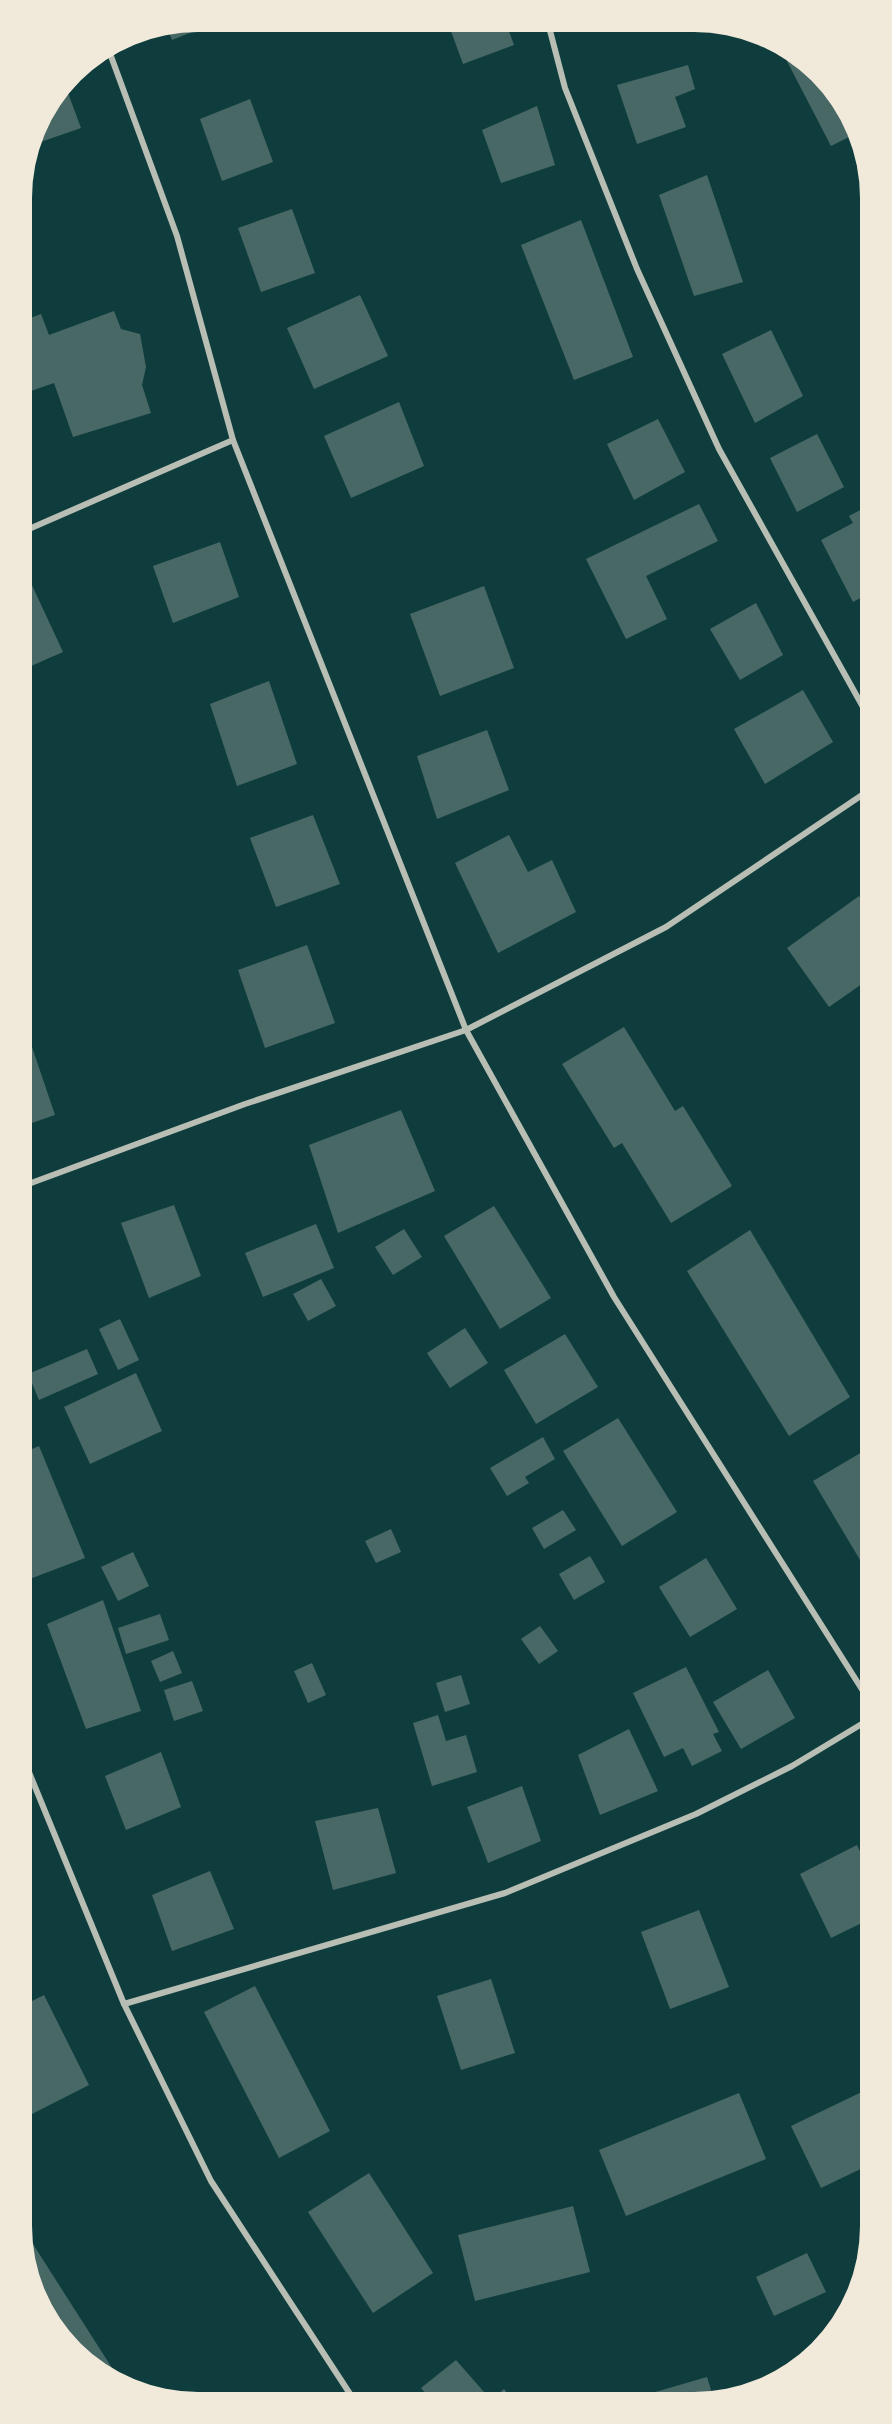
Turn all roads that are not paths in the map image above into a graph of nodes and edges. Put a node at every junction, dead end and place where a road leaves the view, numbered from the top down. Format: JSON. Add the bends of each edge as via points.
{"nodes":[{"id":1,"x":550,"y":32,"type":"edge"},
{"id":2,"x":111,"y":56,"type":"edge"},
{"id":3,"x":233,"y":440,"type":"junction"},
{"id":4,"x":32,"y":528,"type":"edge"},
{"id":5,"x":860,"y":703,"type":"edge"},
{"id":6,"x":860,"y":796,"type":"edge"},
{"id":7,"x":466,"y":1030,"type":"junction"},
{"id":8,"x":32,"y":1183,"type":"edge"},
{"id":9,"x":860,"y":1686,"type":"edge"},
{"id":10,"x":860,"y":1725,"type":"edge"},
{"id":11,"x":32,"y":1780,"type":"edge"},
{"id":12,"x":124,"y":2004,"type":"junction"},
{"id":13,"x":349,"y":2392,"type":"edge"}],
"edges":[{"from":1,"to":5,"type":"street","via":[[565,88],[637,269],[719,449]]},
{"from":2,"to":3,"type":"street","via":[[177,236]]},
{"from":3,"to":4,"type":"street"},
{"from":3,"to":7,"type":"street"},
{"from":6,"to":7,"type":"street","via":[[666,927]]},
{"from":7,"to":8,"type":"street","via":[[245,1104]]},
{"from":7,"to":9,"type":"street","via":[[614,1297]]},
{"from":10,"to":12,"type":"street","via":[[792,1766],[696,1814],[505,1893]]},
{"from":11,"to":12,"type":"street"},
{"from":12,"to":13,"type":"street","via":[[211,2181]]}]}
